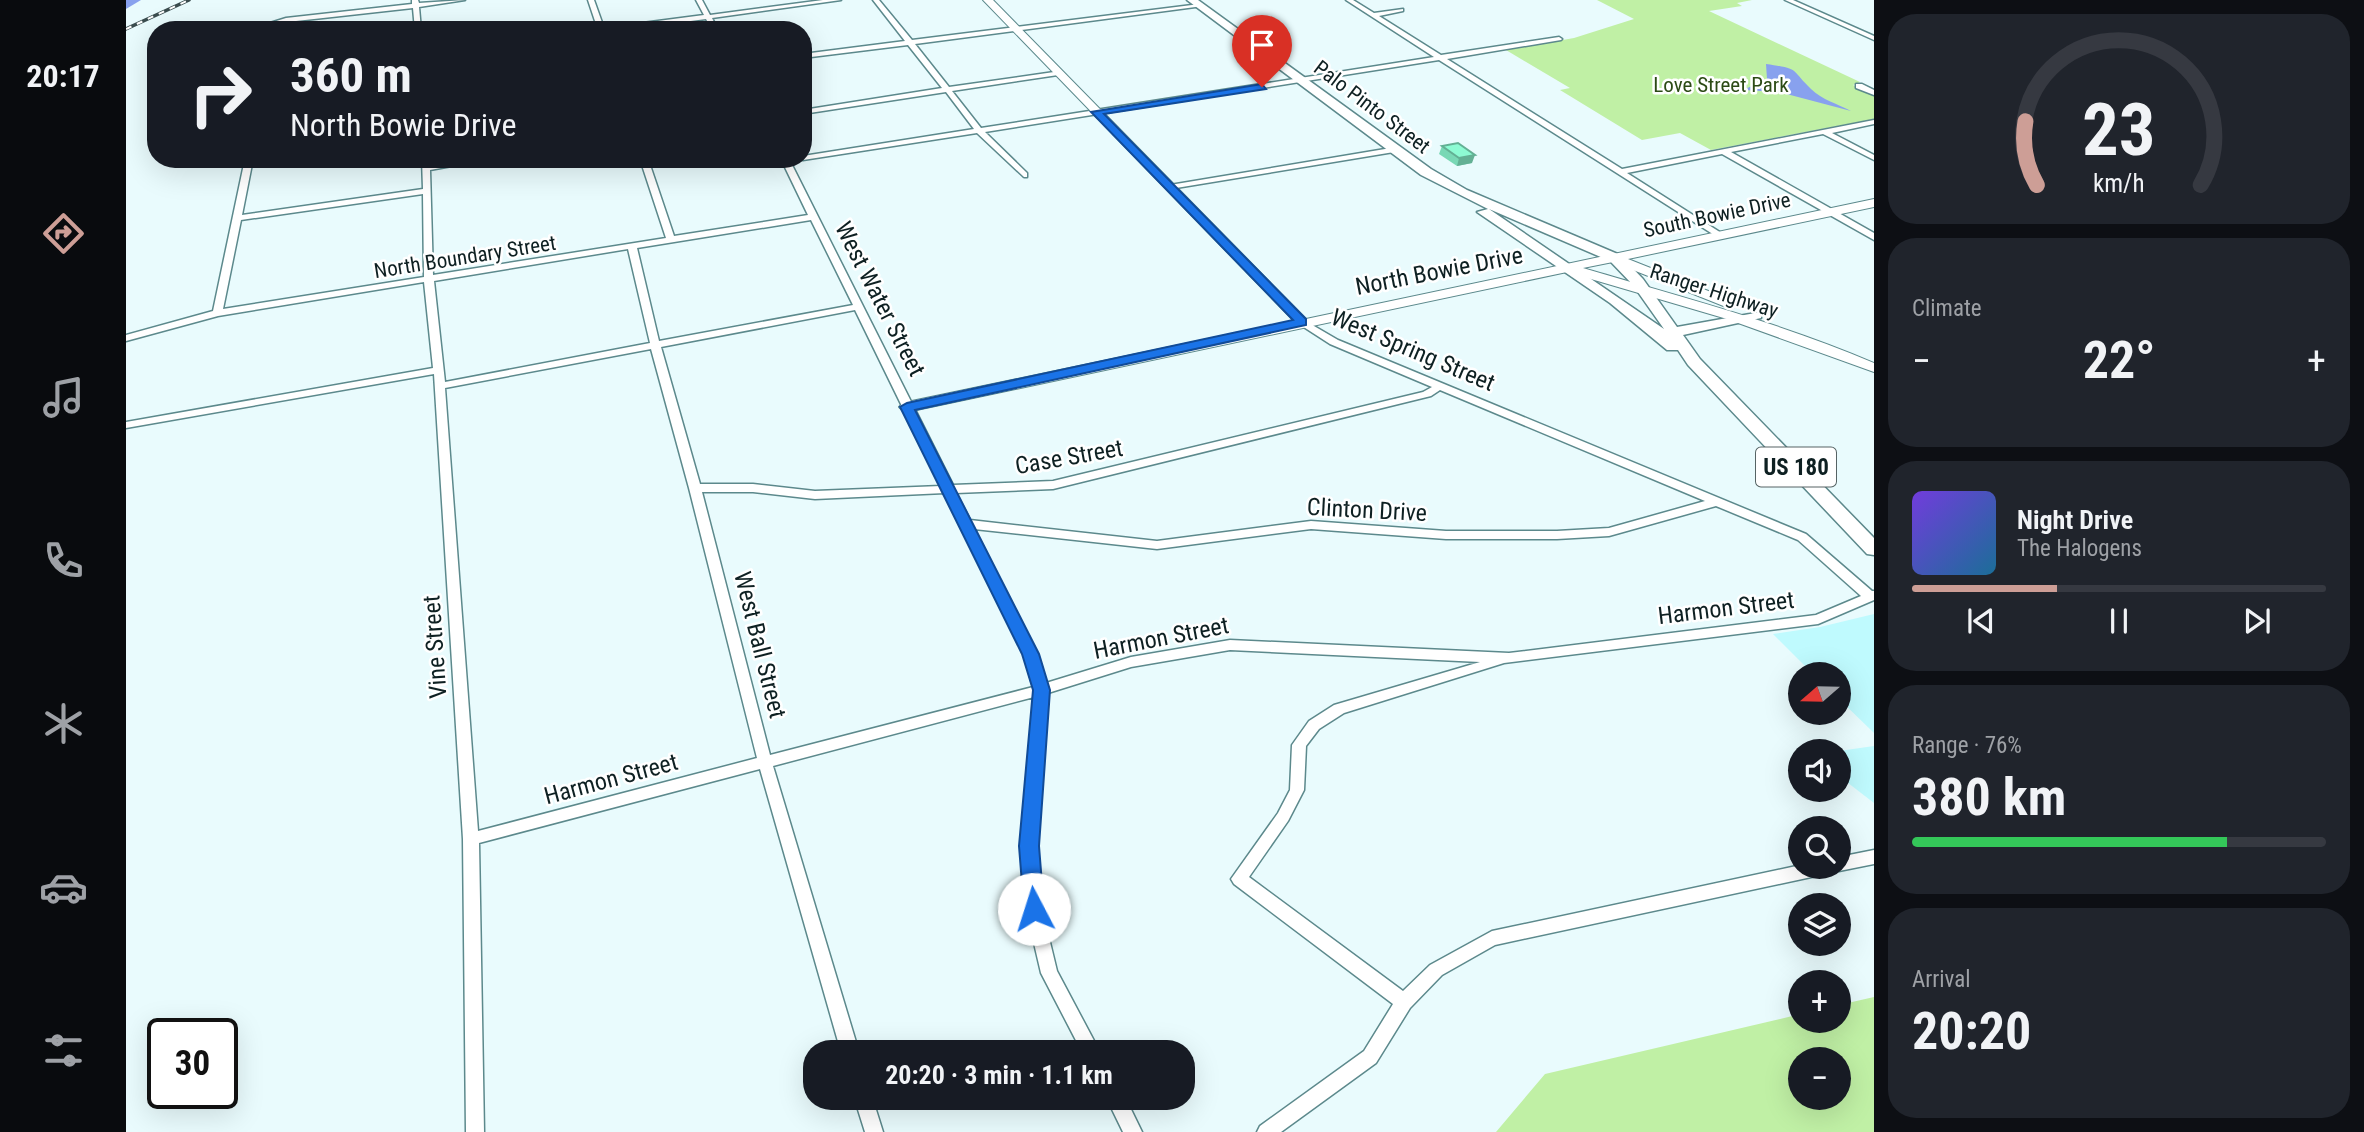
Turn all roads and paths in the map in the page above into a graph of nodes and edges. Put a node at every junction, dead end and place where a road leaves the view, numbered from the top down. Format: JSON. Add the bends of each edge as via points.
{"nodes":[{"id":1,"x":462,"y":0,"type":"edge"},
{"id":2,"x":591,"y":0,"type":"edge"},
{"id":3,"x":699,"y":0,"type":"edge"},
{"id":4,"x":838,"y":0,"type":"edge"},
{"id":5,"x":876,"y":0,"type":"edge"},
{"id":6,"x":988,"y":0,"type":"edge"},
{"id":7,"x":1349,"y":0,"type":"edge"},
{"id":8,"x":1788,"y":0,"type":"edge"},
{"id":9,"x":416,"y":3,"type":"edge"},
{"id":10,"x":1196,"y":3,"type":"edge"},
{"id":11,"x":1401,"y":10,"type":"dead end"},
{"id":12,"x":1372,"y":15,"type":"junction"},
{"id":13,"x":708,"y":16,"type":"junction"},
{"id":14,"x":284,"y":21,"type":"edge"},
{"id":15,"x":417,"y":21,"type":"edge"},
{"id":16,"x":599,"y":21,"type":"edge"},
{"id":17,"x":670,"y":21,"type":"edge"},
{"id":18,"x":710,"y":21,"type":"edge"},
{"id":19,"x":1013,"y":27,"type":"junction"},
{"id":20,"x":1874,"y":38,"type":"edge"},
{"id":21,"x":1559,"y":39,"type":"dead end"},
{"id":22,"x":908,"y":41,"type":"junction"},
{"id":23,"x":812,"y":55,"type":"edge"},
{"id":24,"x":1439,"y":58,"type":"junction"},
{"id":25,"x":1059,"y":73,"type":"junction"},
{"id":26,"x":1302,"y":80,"type":"junction"},
{"id":27,"x":1874,"y":83,"type":"edge"},
{"id":28,"x":947,"y":90,"type":"junction"},
{"id":29,"x":1874,"y":93,"type":"edge"},
{"id":30,"x":812,"y":111,"type":"edge"},
{"id":31,"x":1096,"y":112,"type":"junction"},
{"id":32,"x":1874,"y":121,"type":"edge"},
{"id":33,"x":980,"y":131,"type":"junction"},
{"id":34,"x":1823,"y":131,"type":"junction"},
{"id":35,"x":1391,"y":150,"type":"junction"},
{"id":36,"x":1723,"y":151,"type":"junction"},
{"id":37,"x":812,"y":157,"type":"edge"},
{"id":38,"x":1874,"y":158,"type":"edge"},
{"id":39,"x":246,"y":168,"type":"edge"},
{"id":40,"x":427,"y":168,"type":"edge"},
{"id":41,"x":647,"y":168,"type":"edge"},
{"id":42,"x":796,"y":168,"type":"edge"},
{"id":43,"x":1618,"y":172,"type":"junction"},
{"id":44,"x":1024,"y":175,"type":"dead end"},
{"id":45,"x":1170,"y":187,"type":"junction"},
{"id":46,"x":425,"y":191,"type":"junction"},
{"id":47,"x":1874,"y":203,"type":"edge"},
{"id":48,"x":1496,"y":213,"type":"junction"},
{"id":49,"x":1831,"y":213,"type":"junction"},
{"id":50,"x":811,"y":217,"type":"junction"},
{"id":51,"x":236,"y":218,"type":"junction"},
{"id":52,"x":1722,"y":236,"type":"junction"},
{"id":53,"x":1874,"y":237,"type":"edge"},
{"id":54,"x":671,"y":241,"type":"junction"},
{"id":55,"x":632,"y":247,"type":"junction"},
{"id":56,"x":1615,"y":258,"type":"junction"},
{"id":57,"x":1569,"y":268,"type":"junction"},
{"id":58,"x":429,"y":281,"type":"junction"},
{"id":59,"x":1643,"y":289,"type":"junction"},
{"id":60,"x":856,"y":307,"type":"junction"},
{"id":61,"x":217,"y":313,"type":"junction"},
{"id":62,"x":1756,"y":315,"type":"junction"},
{"id":63,"x":1740,"y":319,"type":"junction"},
{"id":64,"x":1302,"y":322,"type":"junction"},
{"id":65,"x":1665,"y":333,"type":"junction"},
{"id":66,"x":126,"y":338,"type":"edge"},
{"id":67,"x":655,"y":345,"type":"junction"},
{"id":68,"x":1845,"y":356,"type":"junction"},
{"id":69,"x":1874,"y":368,"type":"edge"},
{"id":70,"x":439,"y":370,"type":"junction"},
{"id":71,"x":440,"y":386,"type":"junction"},
{"id":72,"x":1440,"y":386,"type":"junction"},
{"id":73,"x":907,"y":407,"type":"junction"},
{"id":74,"x":126,"y":425,"type":"edge"},
{"id":75,"x":695,"y":488,"type":"junction"},
{"id":76,"x":948,"y":491,"type":"junction"},
{"id":77,"x":1719,"y":501,"type":"junction"},
{"id":78,"x":968,"y":524,"type":"junction"},
{"id":79,"x":1874,"y":549,"type":"edge"},
{"id":80,"x":1872,"y":596,"type":"edge"},
{"id":81,"x":1509,"y":658,"type":"junction"},
{"id":82,"x":1041,"y":690,"type":"junction"},
{"id":83,"x":765,"y":762,"type":"junction"},
{"id":84,"x":471,"y":839,"type":"junction"},
{"id":85,"x":1874,"y":857,"type":"edge"},
{"id":86,"x":1851,"y":862,"type":"edge"},
{"id":87,"x":1788,"y":875,"type":"edge"},
{"id":88,"x":1404,"y":1002,"type":"junction"},
{"id":89,"x":846,"y":1040,"type":"edge"},
{"id":90,"x":1085,"y":1040,"type":"edge"},
{"id":91,"x":867,"y":1110,"type":"edge"},
{"id":92,"x":1122,"y":1110,"type":"edge"},
{"id":93,"x":1276,"y":1130,"type":"edge"},
{"id":94,"x":475,"y":1132,"type":"edge"},
{"id":95,"x":874,"y":1132,"type":"edge"},
{"id":96,"x":1133,"y":1132,"type":"edge"}],
"edges":[{"from":1,"to":9,"type":"street"},
{"from":2,"to":16,"type":"street"},
{"from":3,"to":13,"type":"street"},
{"from":4,"to":13,"type":"street"},
{"from":5,"to":22,"type":"street"},
{"from":6,"to":19,"type":"street","name":"West Spring Street"},
{"from":7,"to":12,"type":"street"},
{"from":8,"to":20,"type":"street"},
{"from":9,"to":14,"type":"street"},
{"from":9,"to":15,"type":"street"},
{"from":10,"to":19,"type":"street"},
{"from":10,"to":26,"type":"main road","name":"Palo Pinto Street"},
{"from":11,"to":12,"type":"street"},
{"from":12,"to":24,"type":"street"},
{"from":13,"to":17,"type":"street"},
{"from":13,"to":18,"type":"street"},
{"from":19,"to":22,"type":"street"},
{"from":19,"to":25,"type":"street","name":"West Spring Street"},
{"from":21,"to":24,"type":"street"},
{"from":22,"to":23,"type":"street"},
{"from":22,"to":28,"type":"street"},
{"from":24,"to":26,"type":"street"},
{"from":24,"to":43,"type":"street"},
{"from":25,"to":28,"type":"street"},
{"from":25,"to":31,"type":"street","name":"West Spring Street"},
{"from":26,"to":31,"type":"street"},
{"from":26,"to":35,"type":"main road","name":"Palo Pinto Street"},
{"from":27,"to":29,"type":"street","via":[[1859,86]]},
{"from":28,"to":30,"type":"street"},
{"from":28,"to":33,"type":"street"},
{"from":31,"to":33,"type":"street"},
{"from":31,"to":45,"type":"street","name":"West Spring Street"},
{"from":32,"to":34,"type":"street"},
{"from":33,"to":37,"type":"street"},
{"from":33,"to":44,"type":"street"},
{"from":34,"to":36,"type":"street"},
{"from":34,"to":38,"type":"street"},
{"from":35,"to":45,"type":"street"},
{"from":35,"to":48,"type":"main road","name":"Palo Pinto Street","via":[[1462,193],[1468,202]]},
{"from":36,"to":43,"type":"street"},
{"from":36,"to":49,"type":"street"},
{"from":39,"to":51,"type":"street"},
{"from":40,"to":46,"type":"street","name":"Vine Street"},
{"from":41,"to":54,"type":"street"},
{"from":42,"to":50,"type":"street","name":"West Water Street"},
{"from":43,"to":52,"type":"street"},
{"from":45,"to":64,"type":"street","name":"West Spring Street"},
{"from":46,"to":51,"type":"street"},
{"from":46,"to":58,"type":"street","name":"Vine Street"},
{"from":47,"to":49,"type":"street","name":"South Bowie Drive"},
{"from":48,"to":56,"type":"main road","number":"US 180"},
{"from":48,"to":57,"type":"main road","name":"Palo Pinto Street"},
{"from":49,"to":52,"type":"street","name":"South Bowie Drive"},
{"from":49,"to":53,"type":"street"},
{"from":50,"to":54,"type":"street","name":"North Boundary Street"},
{"from":50,"to":60,"type":"street","name":"West Water Street"},
{"from":51,"to":61,"type":"street"},
{"from":52,"to":56,"type":"street","name":"South Bowie Drive"},
{"from":54,"to":55,"type":"street","name":"North Boundary Street"},
{"from":55,"to":58,"type":"street","name":"North Boundary Street"},
{"from":55,"to":67,"type":"street","name":"West Ball Street"},
{"from":56,"to":57,"type":"street","name":"South Bowie Drive"},
{"from":56,"to":59,"type":"main road","number":"US 180"},
{"from":56,"to":62,"type":"street","name":"Ranger Highway"},
{"from":57,"to":59,"type":"street","name":"Ranger Highway"},
{"from":57,"to":64,"type":"street","name":"North Bowie Drive"},
{"from":57,"to":65,"type":"main road","name":"Palo Pinto Street"},
{"from":58,"to":61,"type":"street","name":"North Boundary Street"},
{"from":58,"to":70,"type":"street","name":"Vine Street"},
{"from":59,"to":63,"type":"street","name":"Ranger Highway"},
{"from":59,"to":65,"type":"main road","number":"US 180"},
{"from":60,"to":67,"type":"street"},
{"from":60,"to":73,"type":"street","name":"West Water Street"},
{"from":61,"to":66,"type":"street","name":"North Boundary Street"},
{"from":62,"to":63,"type":"main road"},
{"from":62,"to":68,"type":"street","name":"Ranger Highway"},
{"from":63,"to":65,"type":"main road"},
{"from":63,"to":68,"type":"street","name":"Ranger Highway"},
{"from":64,"to":72,"type":"street","name":"West Spring Street","via":[[1334,342]]},
{"from":64,"to":73,"type":"street","name":"North Bowie Drive"},
{"from":65,"to":79,"type":"main road","number":"US 180"},
{"from":67,"to":71,"type":"street"},
{"from":67,"to":75,"type":"street","name":"West Ball Street"},
{"from":68,"to":69,"type":"street","name":"Ranger Highway"},
{"from":70,"to":71,"type":"street","name":"Vine Street"},
{"from":70,"to":74,"type":"street"},
{"from":71,"to":84,"type":"street","name":"Vine Street"},
{"from":72,"to":76,"type":"street","name":"Case Street","via":[[1416,397],[1086,478],[1053,485]]},
{"from":72,"to":77,"type":"street","name":"West Spring Street"},
{"from":73,"to":76,"type":"street","name":"West Water Street"},
{"from":75,"to":76,"type":"street","name":"Case Street","via":[[815,495]]},
{"from":75,"to":83,"type":"street","name":"West Ball Street"},
{"from":76,"to":78,"type":"street","name":"West Water Street"},
{"from":77,"to":78,"type":"street","name":"Clinton Drive","via":[[1609,532],[1557,535],[1446,535],[1311,525],[1157,545]]},
{"from":77,"to":80,"type":"street","name":"West Spring Street","via":[[1802,537]]},
{"from":78,"to":82,"type":"street","name":"West Water Street","via":[[1031,654]]},
{"from":80,"to":81,"type":"street","name":"Harmon Street","via":[[1818,619]]},
{"from":81,"to":82,"type":"street","name":"Harmon Street","via":[[1230,645],[1131,662]]},
{"from":81,"to":88,"type":"street","via":[[1339,709],[1314,725],[1299,745],[1297,790],[1239,879]]},
{"from":82,"to":83,"type":"street","name":"Harmon Street"},
{"from":82,"to":90,"type":"street","name":"West Water Street","via":[[1029,846],[1034,909],[1049,973]]},
{"from":83,"to":84,"type":"street","name":"Harmon Street"},
{"from":83,"to":89,"type":"street","name":"West Ball Street"},
{"from":84,"to":94,"type":"street","name":"Vine Street"},
{"from":85,"to":86,"type":"street"},
{"from":87,"to":88,"type":"street","via":[[1492,938],[1436,970]]},
{"from":88,"to":93,"type":"street","via":[[1370,1057]]},
{"from":91,"to":95,"type":"street"},
{"from":92,"to":96,"type":"street"}]}
